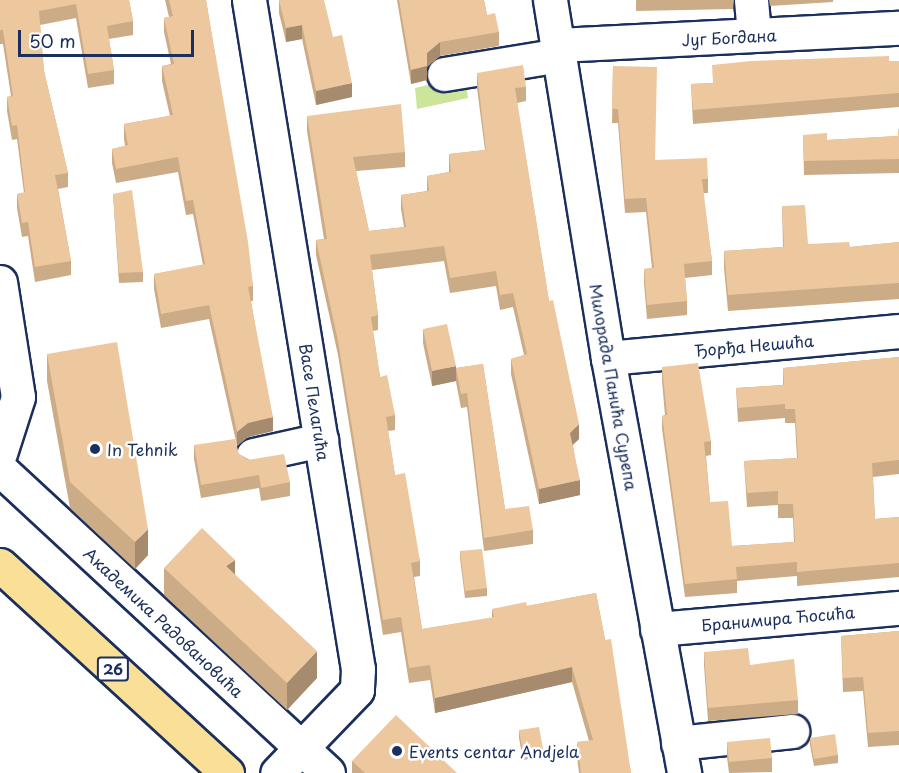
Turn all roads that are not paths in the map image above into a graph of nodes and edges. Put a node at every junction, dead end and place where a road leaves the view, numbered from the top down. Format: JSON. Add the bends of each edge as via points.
{"nodes":[{"id":1,"x":249,"y":0,"type":"edge"},
{"id":2,"x":550,"y":0,"type":"edge"},
{"id":3,"x":751,"y":0,"type":"edge"},
{"id":4,"x":899,"y":28,"type":"edge"},
{"id":5,"x":754,"y":35,"type":"junction"},
{"id":6,"x":559,"y":50,"type":"junction"},
{"id":7,"x":444,"y":74,"type":"dead end"},
{"id":8,"x":0,"y":282,"type":"edge"},
{"id":9,"x":899,"y":331,"type":"edge"},
{"id":10,"x":608,"y":358,"type":"junction"},
{"id":11,"x":321,"y":440,"type":"junction"},
{"id":12,"x":0,"y":453,"type":"edge"},
{"id":13,"x":253,"y":455,"type":"dead end"},
{"id":14,"x":0,"y":469,"type":"edge"},
{"id":15,"x":0,"y":565,"type":"edge"},
{"id":16,"x":899,"y":608,"type":"edge"},
{"id":17,"x":657,"y":629,"type":"junction"},
{"id":18,"x":792,"y":731,"type":"dead end"},
{"id":19,"x":298,"y":746,"type":"junction"},
{"id":20,"x":681,"y":758,"type":"edge"},
{"id":21,"x":227,"y":773,"type":"edge"},
{"id":22,"x":277,"y":773,"type":"edge"},
{"id":23,"x":328,"y":773,"type":"edge"}],
"edges":[{"from":1,"to":11,"type":"street","name":"Васе Пелагића"},
{"from":2,"to":6,"type":"street","name":"Милорада Панића Сурепа"},
{"from":3,"to":5,"type":"street"},
{"from":4,"to":5,"type":"street","name":"Југ Богдана"},
{"from":5,"to":6,"type":"street","name":"Југ Богдана"},
{"from":6,"to":7,"type":"street","name":"Југ Богдана"},
{"from":6,"to":10,"type":"street","name":"Милорада Панића Сурепа"},
{"from":8,"to":12,"type":"street","via":[[18,397]]},
{"from":9,"to":10,"type":"street","name":"Ђорђа Нешића"},
{"from":10,"to":17,"type":"street","name":"Милорада Панића Сурепа"},
{"from":11,"to":13,"type":"street"},
{"from":11,"to":19,"type":"street","name":"Васе Пелагића","via":[[358,669],[357,690]]},
{"from":14,"to":19,"type":"street","name":"Академика Радовановића"},
{"from":15,"to":21,"type":"main road","number":"26"},
{"from":16,"to":17,"type":"street","name":"Бранимира Ћосића"},
{"from":17,"to":20,"type":"street","name":"Милорада Панића Сурепа"},
{"from":18,"to":20,"type":"street"},
{"from":19,"to":22,"type":"street","name":"Васе Пелагића"},
{"from":19,"to":23,"type":"street","name":"Академика Радовановића"}]}
